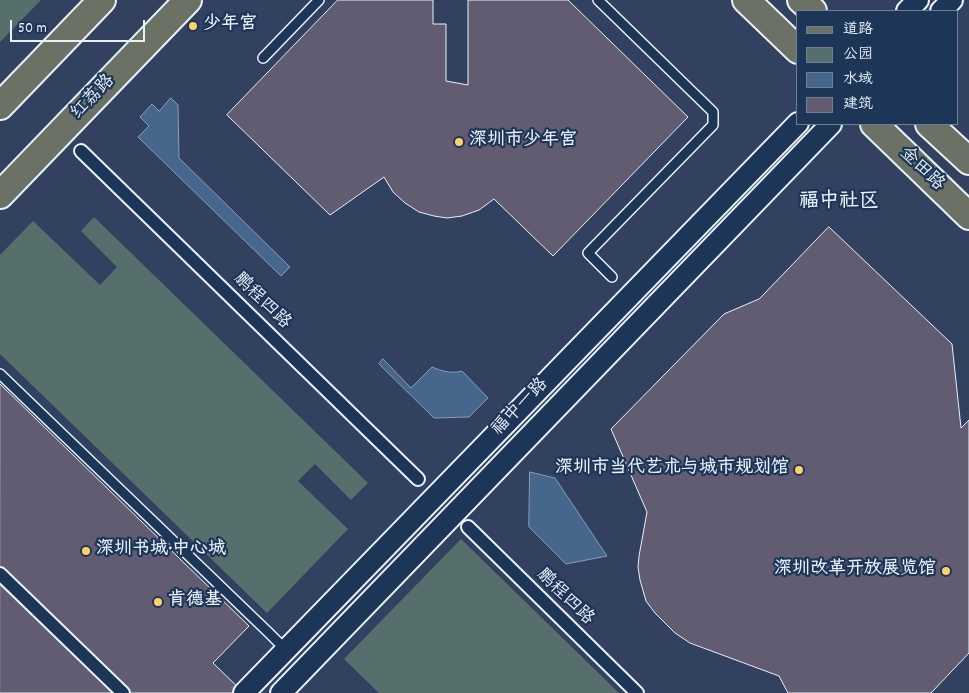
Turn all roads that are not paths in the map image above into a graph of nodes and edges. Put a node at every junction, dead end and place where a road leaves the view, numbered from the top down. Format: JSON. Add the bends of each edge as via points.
{"nodes":[{"id":1,"x":102,"y":0,"type":"edge"},
{"id":2,"x":188,"y":0,"type":"edge"},
{"id":3,"x":319,"y":0,"type":"edge"},
{"id":4,"x":598,"y":0,"type":"edge"},
{"id":5,"x":746,"y":0,"type":"edge"},
{"id":6,"x":801,"y":0,"type":"edge"},
{"id":7,"x":918,"y":0,"type":"edge"},
{"id":8,"x":952,"y":0,"type":"edge"},
{"id":9,"x":812,"y":10,"type":"edge"},
{"id":10,"x":908,"y":10,"type":"edge"},
{"id":11,"x":942,"y":10,"type":"edge"},
{"id":12,"x":796,"y":48,"type":"edge"},
{"id":13,"x":263,"y":58,"type":"dead end"},
{"id":14,"x":0,"y":106,"type":"edge"},
{"id":15,"x":796,"y":125,"type":"edge"},
{"id":16,"x":830,"y":125,"type":"edge"},
{"id":17,"x":875,"y":125,"type":"edge"},
{"id":18,"x":931,"y":125,"type":"edge"},
{"id":19,"x":80,"y":151,"type":"dead end"},
{"id":20,"x":969,"y":161,"type":"edge"},
{"id":21,"x":0,"y":195,"type":"edge"},
{"id":22,"x":969,"y":216,"type":"edge"},
{"id":23,"x":612,"y":277,"type":"dead end"},
{"id":24,"x":0,"y":374,"type":"edge"},
{"id":25,"x":418,"y":479,"type":"dead end"},
{"id":26,"x":468,"y":527,"type":"dead end"},
{"id":27,"x":0,"y":574,"type":"edge"},
{"id":28,"x":286,"y":650,"type":"junction"},
{"id":29,"x":123,"y":693,"type":"edge"},
{"id":30,"x":244,"y":693,"type":"edge"},
{"id":31,"x":281,"y":693,"type":"edge"},
{"id":32,"x":637,"y":693,"type":"edge"}],
"edges":[{"from":1,"to":14,"type":"main road"},
{"from":2,"to":21,"type":"main road","name":"红荔路"},
{"from":3,"to":13,"type":"lane"},
{"from":4,"to":23,"type":"lane","via":[[713,112],[713,124],[588,253]]},
{"from":5,"to":12,"type":"main road"},
{"from":6,"to":9,"type":"main road"},
{"from":7,"to":10,"type":"street"},
{"from":8,"to":11,"type":"street"},
{"from":15,"to":28,"type":"street","name":"福中一路"},
{"from":16,"to":31,"type":"street","name":"福中一路"},
{"from":17,"to":22,"type":"main road","name":"金田路"},
{"from":18,"to":20,"type":"main road"},
{"from":19,"to":25,"type":"street","name":"鹏程四路"},
{"from":24,"to":28,"type":"lane"},
{"from":26,"to":32,"type":"street","name":"鹏程四路"},
{"from":27,"to":29,"type":"street"},
{"from":28,"to":30,"type":"street","name":"福中一路"}]}
